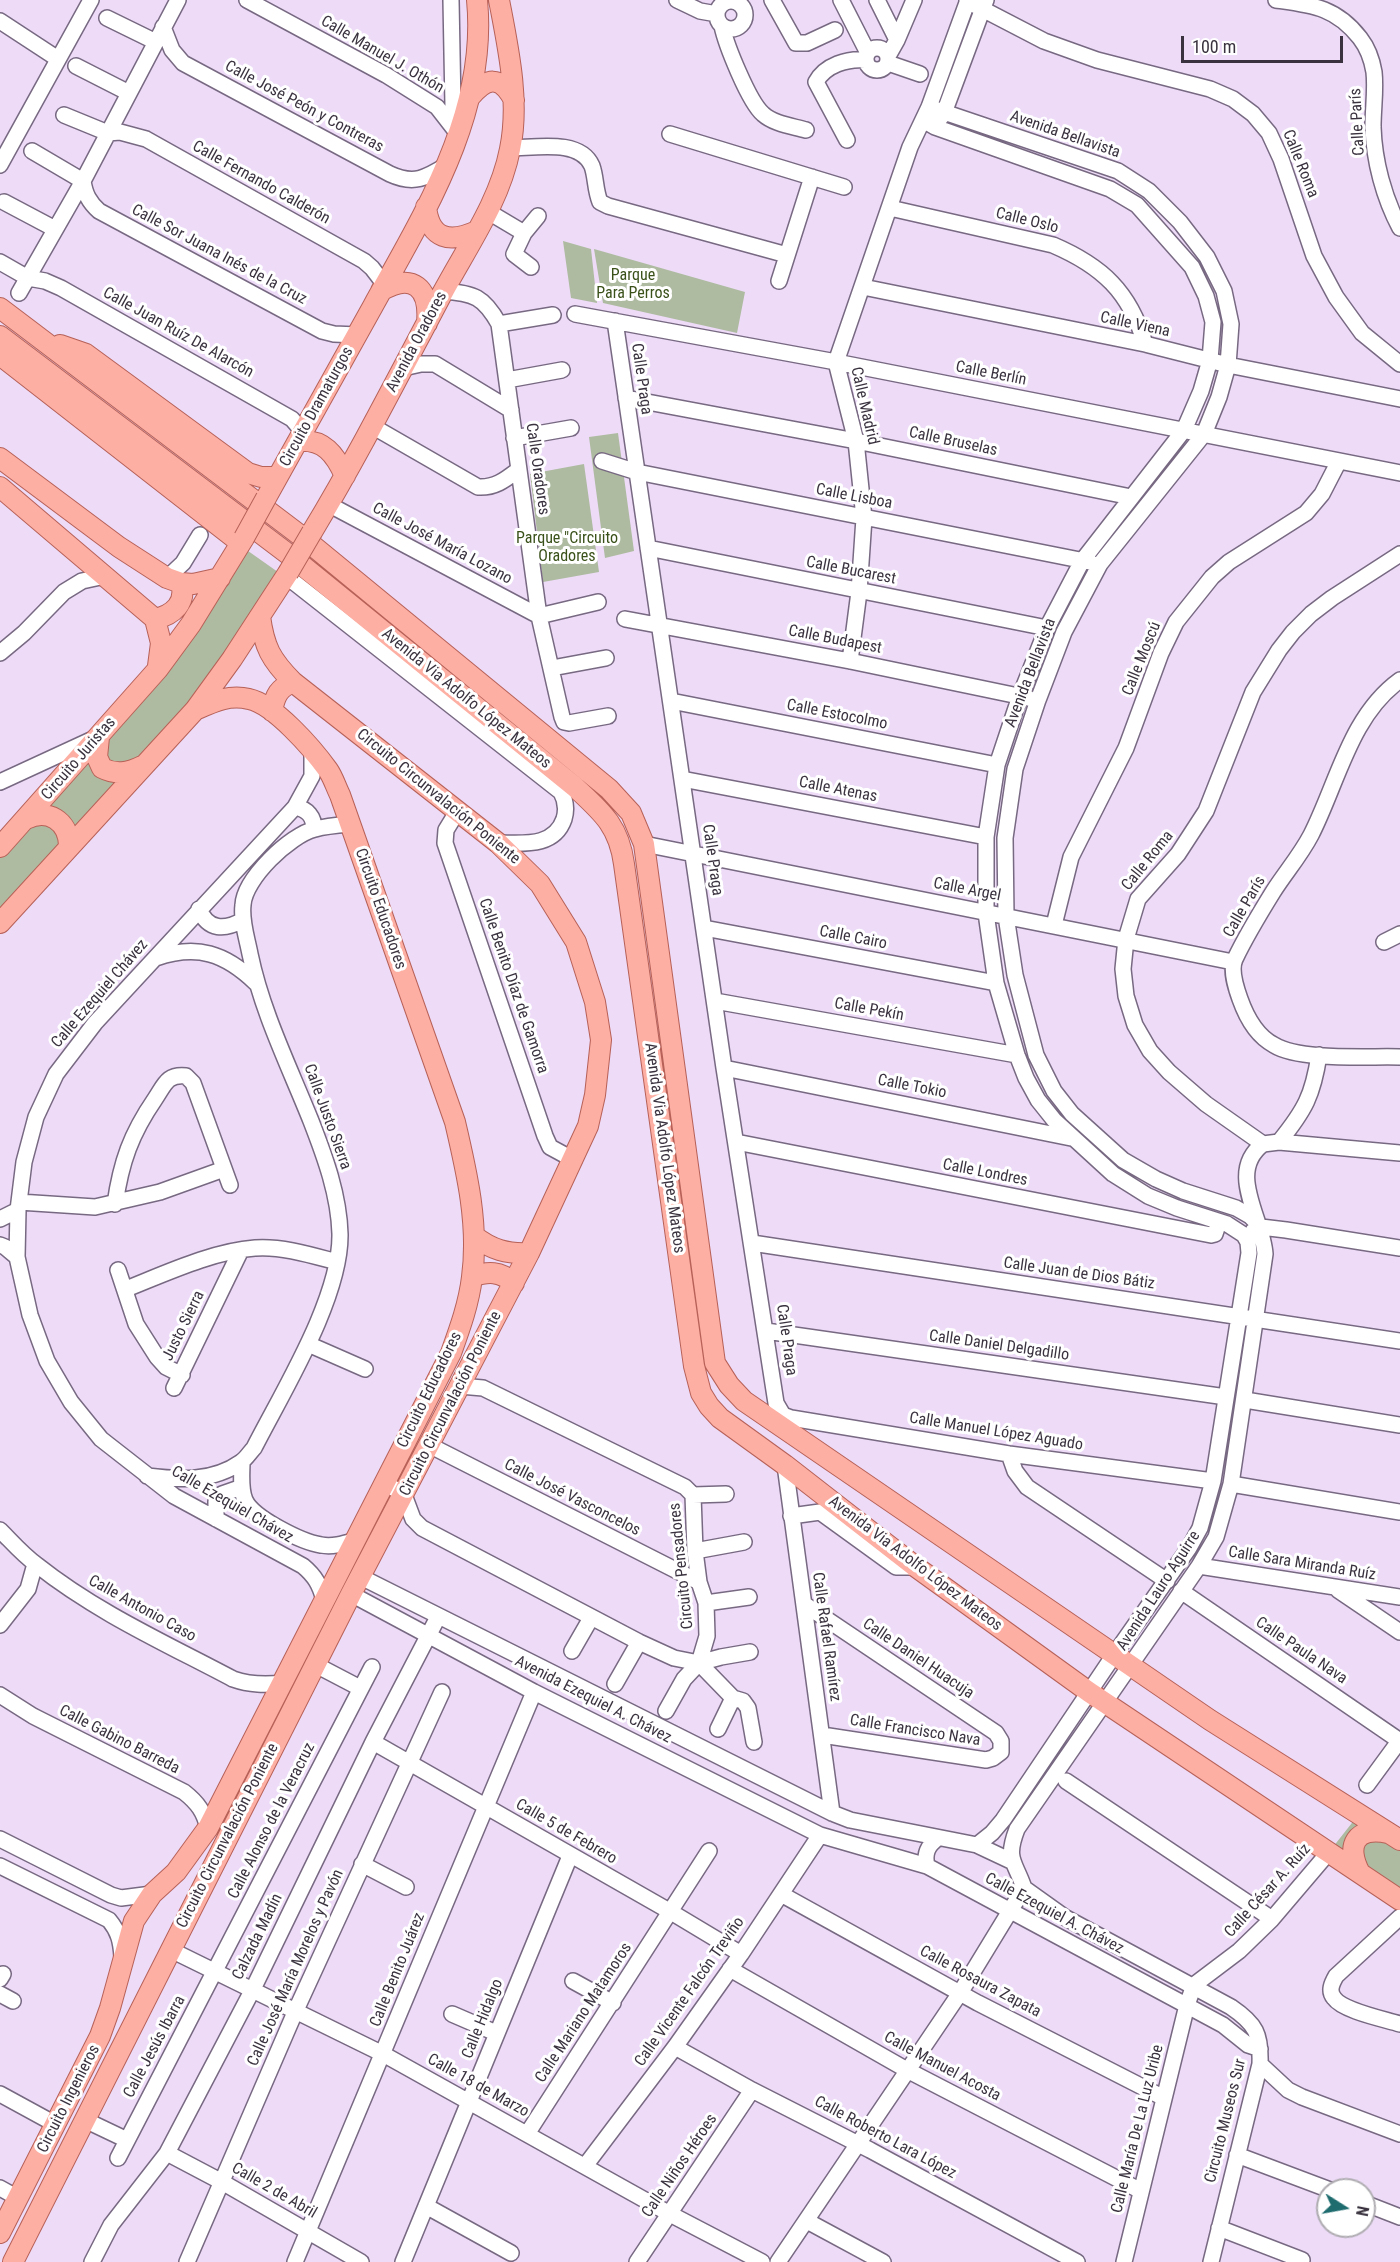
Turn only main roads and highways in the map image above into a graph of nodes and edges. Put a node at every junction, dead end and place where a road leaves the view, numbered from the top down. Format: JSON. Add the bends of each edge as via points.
{"nodes":[{"id":1,"x":477,"y":0,"type":"edge"},
{"id":2,"x":499,"y":0,"type":"edge"},
{"id":3,"x":470,"y":97,"type":"junction"},
{"id":4,"x":514,"y":100,"type":"junction"},
{"id":5,"x":426,"y":207,"type":"junction"},
{"id":6,"x":477,"y":231,"type":"junction"},
{"id":7,"x":383,"y":288,"type":"junction"},
{"id":8,"x":0,"y":308,"type":"edge"},
{"id":9,"x":427,"y":323,"type":"junction"},
{"id":10,"x":0,"y":336,"type":"edge"},
{"id":11,"x":44,"y":340,"type":"junction"},
{"id":12,"x":0,"y":355,"type":"edge"},
{"id":13,"x":300,"y":436,"type":"junction"},
{"id":14,"x":0,"y":458,"type":"edge"},
{"id":15,"x":345,"y":476,"type":"junction"},
{"id":16,"x":277,"y":477,"type":"junction"},
{"id":17,"x":0,"y":487,"type":"edge"},
{"id":18,"x":242,"y":541,"type":"junction"},
{"id":19,"x":287,"y":574,"type":"joint"},
{"id":20,"x":220,"y":578,"type":"junction"},
{"id":21,"x":174,"y":580,"type":"junction"},
{"id":22,"x":260,"y":616,"type":"junction"},
{"id":23,"x":155,"y":619,"type":"junction"},
{"id":24,"x":158,"y":669,"type":"junction"},
{"id":25,"x":293,"y":682,"type":"junction"},
{"id":26,"x":195,"y":710,"type":"junction"},
{"id":27,"x":272,"y":711,"type":"junction"},
{"id":28,"x":99,"y":737,"type":"junction"},
{"id":29,"x":146,"y":763,"type":"junction"},
{"id":30,"x":26,"y":819,"type":"junction"},
{"id":31,"x":69,"y":845,"type":"junction"},
{"id":32,"x":0,"y":847,"type":"edge"},
{"id":33,"x":0,"y":922,"type":"edge"},
{"id":34,"x":474,"y":1236,"type":"junction"},
{"id":35,"x":529,"y":1253,"type":"junction"},
{"id":36,"x":472,"y":1277,"type":"junction"},
{"id":37,"x":514,"y":1283,"type":"junction"},
{"id":38,"x":1396,"y":1837,"type":"edge"},
{"id":39,"x":176,"y":1872,"type":"junction"},
{"id":40,"x":1360,"y":1873,"type":"junction"},
{"id":41,"x":199,"y":1893,"type":"junction"},
{"id":42,"x":152,"y":1894,"type":"joint"},
{"id":43,"x":1400,"y":1900,"type":"edge"},
{"id":44,"x":121,"y":1967,"type":"junction"},
{"id":45,"x":149,"y":1993,"type":"junction"},
{"id":46,"x":0,"y":2233,"type":"edge"},
{"id":47,"x":13,"y":2262,"type":"edge"}],
"edges":[{"from":1,"to":3,"type":"main road","name":"Circuito Dramaturgos","via":[[478,39]]},
{"from":2,"to":4,"type":"main road","name":"Avenida Oradores"},
{"from":3,"to":4,"type":"main road","via":[[483,84],[493,82],[504,86]]},
{"from":3,"to":5,"type":"main road","name":"Circuito Dramaturgos","via":[[447,165]]},
{"from":4,"to":6,"type":"main road","name":"Avenida Oradores","via":[[510,148]]},
{"from":5,"to":6,"type":"main road","via":[[430,224],[442,236],[456,238]]},
{"from":5,"to":7,"type":"main road","name":"Circuito Dramaturgos"},
{"from":6,"to":9,"type":"main road","name":"Avenida Oradores"},
{"from":7,"to":9,"type":"main road","via":[[399,282],[414,285],[425,297]]},
{"from":7,"to":13,"type":"main road","name":"Circuito Dramaturgos"},
{"from":8,"to":11,"type":"main road","name":"Avenida Via Adolfo López Mateos"},
{"from":9,"to":15,"type":"main road","name":"Avenida Oradores"},
{"from":10,"to":40,"type":"main road","name":"Avenida Via Adolfo López Mateos","via":[[288,554],[575,787],[614,828],[623,855],[694,1366],[709,1406],[916,1567],[1089,1692]]},
{"from":11,"to":16,"type":"main road","via":[[86,354],[248,472]]},
{"from":11,"to":38,"type":"main road","name":"Avenida Via Adolfo López Mateos","via":[[301,537],[609,789],[631,813],[644,844],[715,1363],[729,1385],[744,1401],[778,1416],[1114,1655]]},
{"from":12,"to":18,"type":"main road"},
{"from":13,"to":15,"type":"main road","via":[[329,449]]},
{"from":13,"to":16,"type":"main road","name":"Circuito Dramaturgos"},
{"from":14,"to":21,"type":"main road","via":[[127,553]]},
{"from":15,"to":19,"type":"main road","name":"Avenida Oradores","bridge":true},
{"from":16,"to":18,"type":"main road","name":"Circuito Dramaturgos","bridge":true},
{"from":17,"to":23,"type":"main road"},
{"from":18,"to":20,"type":"main road","name":"Circuito Dramaturgos"},
{"from":19,"to":22,"type":"main road","name":"Circuito Educadores"},
{"from":20,"to":21,"type":"main road","via":[[193,584]]},
{"from":20,"to":24,"type":"main road","name":"Circuito Dramaturgos"},
{"from":21,"to":23,"type":"main road","via":[[183,593],[178,606]]},
{"from":22,"to":25,"type":"main road","name":"Circuito Circunvalación Poniente","via":[[269,654]]},
{"from":22,"to":26,"type":"main road","name":"Circuito Educadores"},
{"from":23,"to":24,"type":"main road","via":[[161,642]]},
{"from":24,"to":28,"type":"main road","name":"Circuito Juristas"},
{"from":25,"to":27,"type":"main road","via":[[278,692]]},
{"from":25,"to":35,"type":"main road","name":"Circuito Circunvalación Poniente","via":[[498,843],[540,884],[576,942],[595,1002],[601,1040],[599,1064],[588,1126]]},
{"from":26,"to":27,"type":"main road","name":"Circuito Educadores","via":[[222,698],[236,698],[260,702]]},
{"from":26,"to":29,"type":"main road","name":"Circuito Educadores"},
{"from":27,"to":34,"type":"main road","name":"Circuito Educadores","via":[[329,772],[351,824],[455,1122],[468,1175]]},
{"from":28,"to":29,"type":"main road","via":[[97,757],[102,768],[126,772]]},
{"from":28,"to":30,"type":"main road","name":"Circuito Juristas"},
{"from":29,"to":31,"type":"main road","name":"Circuito Educadores"},
{"from":30,"to":31,"type":"main road","via":[[42,814],[58,820],[69,836]]},
{"from":30,"to":32,"type":"main road","name":"Circuito Juristas"},
{"from":31,"to":33,"type":"main road","name":"Circuito Educadores"},
{"from":34,"to":35,"type":"main road","via":[[500,1251]]},
{"from":34,"to":36,"type":"main road","name":"Circuito Educadores"},
{"from":35,"to":37,"type":"main road","name":"Circuito Circunvalación Poniente"},
{"from":36,"to":37,"type":"main road","via":[[495,1272]]},
{"from":36,"to":39,"type":"main road","name":"Circuito Educadores","via":[[451,1353],[208,1828]]},
{"from":37,"to":41,"type":"main road","name":"Circuito Circunvalación Poniente"},
{"from":38,"to":40,"type":"main road","via":[[1374,1830],[1365,1832],[1358,1839],[1354,1854]]},
{"from":39,"to":41,"type":"main road","via":[[193,1877]]},
{"from":39,"to":42,"type":"main road","name":"Circuito Educadores"},
{"from":40,"to":43,"type":"main road","name":"Avenida Via Adolfo López Mateos"},
{"from":41,"to":45,"type":"main road","name":"Circuito Circunvalación Poniente"},
{"from":42,"to":44,"type":"main road","name":"Circuito Ingenieros","via":[[134,1921]]},
{"from":44,"to":45,"type":"main road","via":[[124,1988],[138,1996]]},
{"from":44,"to":46,"type":"main road","name":"Circuito Ingenieros","via":[[100,2036]]},
{"from":45,"to":47,"type":"main road","name":"Circuito Circunvalación Poniente"}]}
